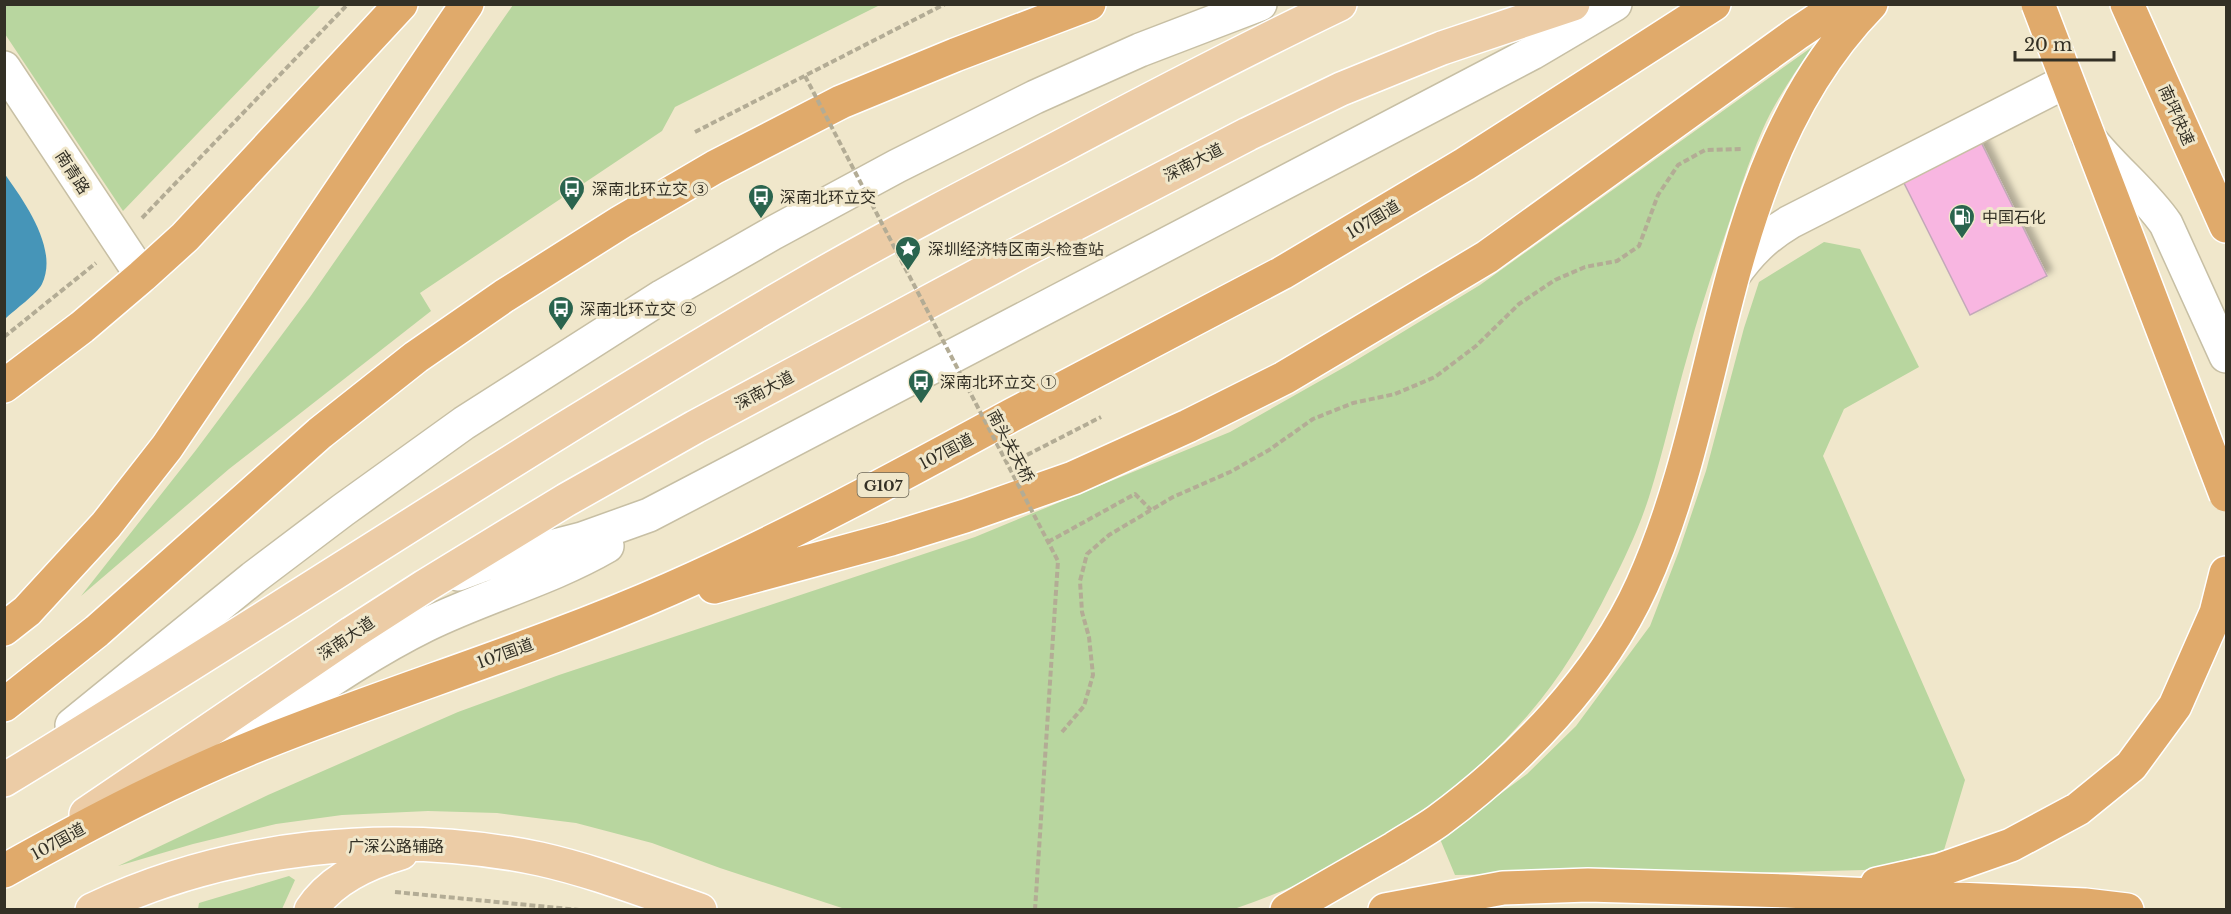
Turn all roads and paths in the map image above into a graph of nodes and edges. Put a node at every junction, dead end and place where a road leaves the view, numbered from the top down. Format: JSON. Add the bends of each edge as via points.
{"nodes":[{"id":1,"x":348,"y":4,"type":"edge"},
{"id":2,"x":400,"y":4,"type":"edge"},
{"id":3,"x":466,"y":4,"type":"edge"},
{"id":4,"x":945,"y":4,"type":"edge"},
{"id":5,"x":1089,"y":4,"type":"edge"},
{"id":6,"x":1260,"y":4,"type":"edge"},
{"id":7,"x":1340,"y":4,"type":"edge"},
{"id":8,"x":1573,"y":4,"type":"edge"},
{"id":9,"x":1615,"y":4,"type":"edge"},
{"id":10,"x":1714,"y":4,"type":"edge"},
{"id":11,"x":1841,"y":4,"type":"edge"},
{"id":12,"x":1871,"y":4,"type":"edge"},
{"id":13,"x":2025,"y":4,"type":"edge"},
{"id":14,"x":2038,"y":4,"type":"edge"},
{"id":15,"x":2127,"y":4,"type":"edge"},
{"id":16,"x":4,"y":68,"type":"edge"},
{"id":17,"x":805,"y":76,"type":"junction"},
{"id":18,"x":2059,"y":85,"type":"junction"},
{"id":19,"x":695,"y":132,"type":"dead end"},
{"id":20,"x":1774,"y":153,"type":"junction"},
{"id":21,"x":2226,"y":226,"type":"edge"},
{"id":22,"x":119,"y":242,"type":"junction"},
{"id":23,"x":142,"y":276,"type":"junction"},
{"id":24,"x":1730,"y":280,"type":"junction"},
{"id":25,"x":4,"y":337,"type":"edge"},
{"id":26,"x":2226,"y":356,"type":"edge"},
{"id":27,"x":4,"y":386,"type":"edge"},
{"id":28,"x":1101,"y":417,"type":"dead end"},
{"id":29,"x":1008,"y":465,"type":"junction"},
{"id":30,"x":701,"y":489,"type":"junction"},
{"id":31,"x":2226,"y":495,"type":"edge"},
{"id":32,"x":1151,"y":510,"type":"junction"},
{"id":33,"x":1048,"y":542,"type":"junction"},
{"id":34,"x":2226,"y":573,"type":"edge"},
{"id":35,"x":425,"y":586,"type":"junction"},
{"id":36,"x":4,"y":629,"type":"edge"},
{"id":37,"x":552,"y":636,"type":"junction"},
{"id":38,"x":4,"y":705,"type":"edge"},
{"id":39,"x":1062,"y":732,"type":"dead end"},
{"id":40,"x":186,"y":776,"type":"junction"},
{"id":41,"x":4,"y":779,"type":"edge"},
{"id":42,"x":427,"y":844,"type":"junction"},
{"id":43,"x":4,"y":869,"type":"edge"},
{"id":44,"x":387,"y":891,"type":"dead end"},
{"id":45,"x":1786,"y":891,"type":"junction"},
{"id":46,"x":98,"y":909,"type":"edge"},
{"id":47,"x":311,"y":909,"type":"edge"},
{"id":48,"x":579,"y":909,"type":"edge"},
{"id":49,"x":700,"y":909,"type":"edge"},
{"id":50,"x":1035,"y":909,"type":"edge"},
{"id":51,"x":1287,"y":909,"type":"edge"},
{"id":52,"x":1385,"y":909,"type":"edge"},
{"id":53,"x":2127,"y":909,"type":"edge"}],
"edges":[{"from":1,"to":22,"type":"path"},
{"from":2,"to":23,"type":"highway","via":[[184,237]]},
{"from":3,"to":36,"type":"highway","via":[[167,447],[106,525],[27,611]]},
{"from":4,"to":17,"type":"path"},
{"from":5,"to":38,"type":"highway","via":[[841,102],[715,166],[504,296],[416,357],[320,433],[97,631]]},
{"from":6,"to":41,"type":"street","via":[[1140,50],[1035,97],[887,171],[663,296],[464,423],[343,510]]},
{"from":7,"to":41,"type":"main road","via":[[1185,81],[806,283],[588,414]]},
{"from":8,"to":35,"type":"main road","name":"深南大道","via":[[1401,63],[1248,134],[695,427]]},
{"from":9,"to":30,"type":"street","via":[[1532,53]]},
{"from":10,"to":37,"type":"highway","name":"107国道","number":"G107","via":[[1455,170],[1282,273],[763,547]]},
{"from":11,"to":37,"type":"highway","via":[[1487,257],[1284,378],[1209,415],[1073,478],[965,516],[671,598]]},
{"from":12,"to":20,"type":"highway","via":[[1832,52],[1794,111]]},
{"from":13,"to":18,"type":"street"},
{"from":14,"to":31,"type":"highway","bridge":true},
{"from":15,"to":21,"type":"highway","name":"南坪快速"},
{"from":16,"to":22,"type":"street","name":"南青路"},
{"from":17,"to":19,"type":"path"},
{"from":17,"to":29,"type":"path","name":"南头关天桥","bridge":true},
{"from":18,"to":24,"type":"street","via":[[1774,231],[1746,257]]},
{"from":18,"to":26,"type":"street","via":[[2086,135],[2166,224]]},
{"from":20,"to":24,"type":"highway"},
{"from":20,"to":32,"type":"path","via":[[1733,148],[1705,150],[1678,165],[1658,195],[1639,246],[1617,261],[1585,267],[1555,280],[1519,304],[1476,346],[1435,377],[1395,394],[1353,403],[1313,418],[1269,450]]},
{"from":22,"to":23,"type":"street","name":"南青路"},
{"from":22,"to":25,"type":"path"},
{"from":23,"to":27,"type":"highway"},
{"from":24,"to":51,"type":"highway","via":[[1668,519],[1642,586],[1605,651],[1552,719],[1496,775],[1436,823]]},
{"from":28,"to":29,"type":"path"},
{"from":29,"to":33,"type":"path","name":"南头关天桥","bridge":true},
{"from":30,"to":35,"type":"street","via":[[615,529],[485,564]]},
{"from":30,"to":40,"type":"street","via":[[586,558],[461,608],[403,637]]},
{"from":32,"to":33,"type":"path","via":[[1135,494]]},
{"from":32,"to":39,"type":"path","via":[[1108,535],[1087,554],[1080,580],[1093,675],[1084,706]]},
{"from":33,"to":50,"type":"path","name":"南头关天桥","bridge":true,"via":[[1058,561]]},
{"from":34,"to":45,"type":"highway","via":[[2216,613],[2175,706],[2131,766],[2078,809],[2011,845],[1940,870],[1874,885]]},
{"from":35,"to":43,"type":"main road","name":"深南大道"},
{"from":37,"to":40,"type":"highway","name":"107国道","number":"G107","via":[[358,706]]},
{"from":40,"to":43,"type":"highway","name":"107国道","number":"G107"},
{"from":42,"to":46,"type":"main road","name":"广深公路辅路","via":[[323,847],[241,858],[176,876]]},
{"from":42,"to":47,"type":"main road","via":[[373,861],[341,879]]},
{"from":42,"to":49,"type":"main road","name":"广深公路辅路","via":[[541,860]]},
{"from":44,"to":48,"type":"path"},
{"from":45,"to":52,"type":"highway","via":[[1588,885],[1503,888]]},
{"from":45,"to":53,"type":"highway"}]}
